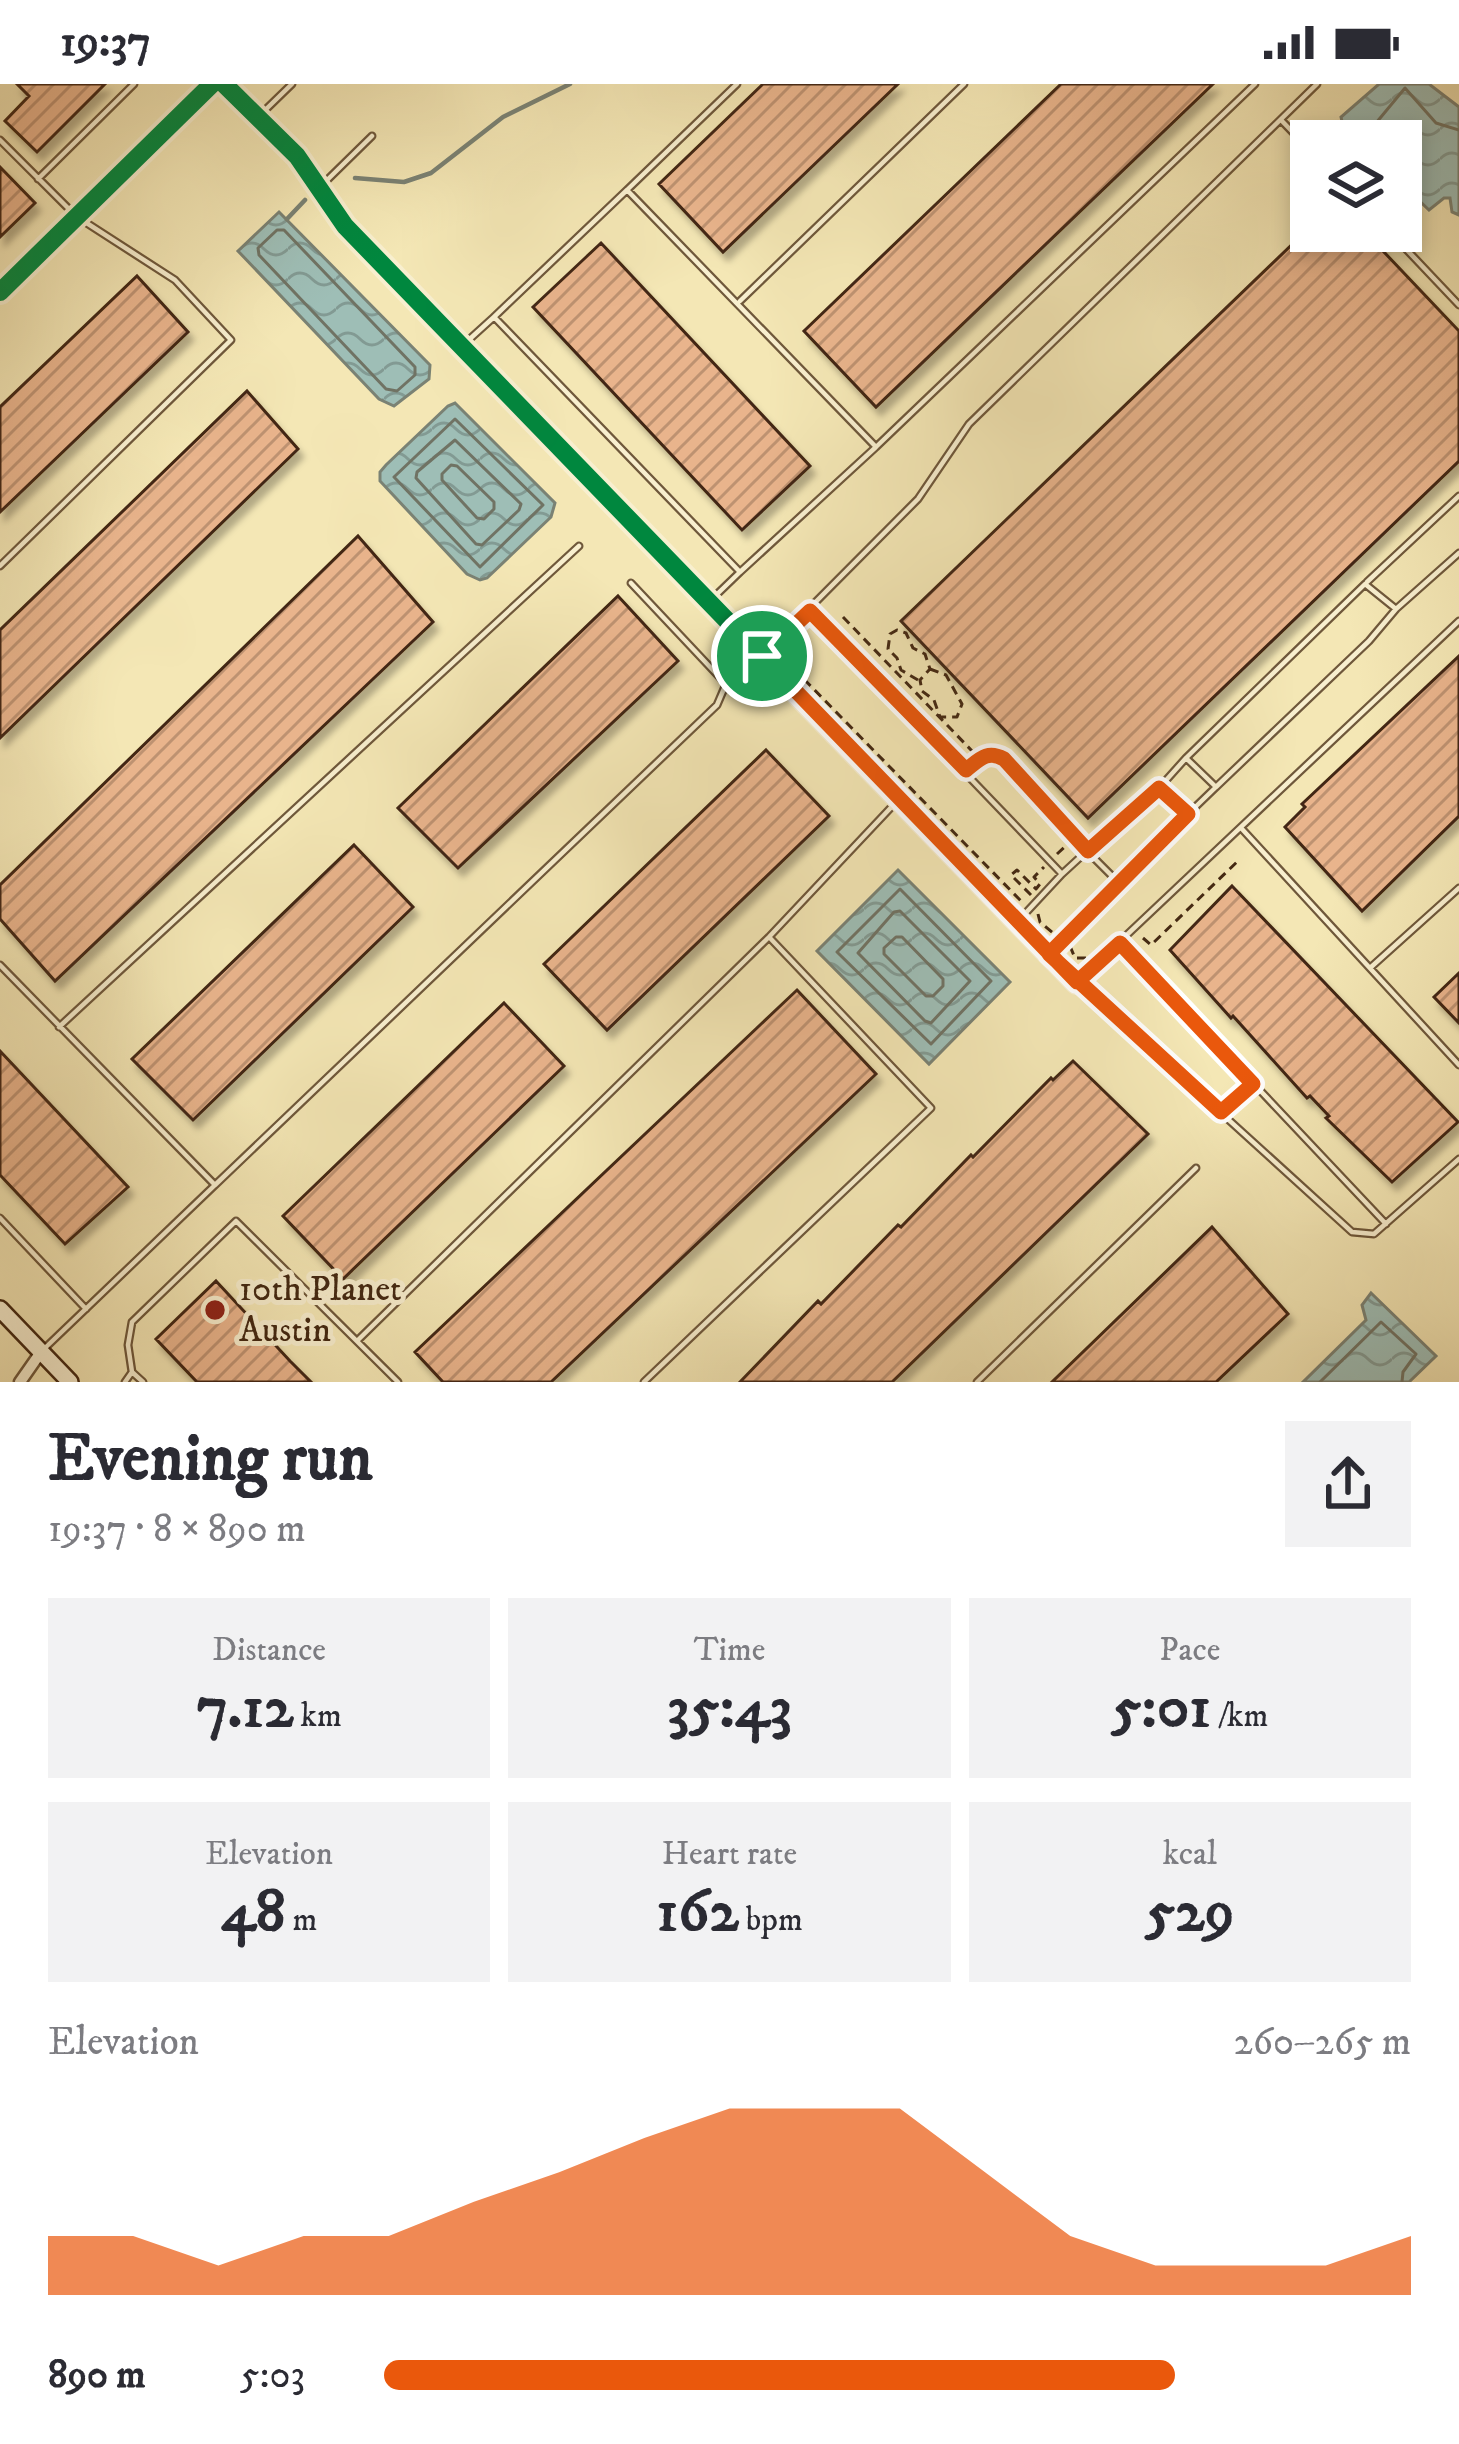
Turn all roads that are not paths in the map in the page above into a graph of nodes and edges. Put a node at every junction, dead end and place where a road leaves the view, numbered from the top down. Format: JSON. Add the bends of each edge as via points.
{"nodes":[{"id":1,"x":134,"y":84,"type":"edge"},
{"id":2,"x":212,"y":84,"type":"edge"},
{"id":3,"x":224,"y":84,"type":"edge"},
{"id":4,"x":292,"y":84,"type":"edge"},
{"id":5,"x":737,"y":84,"type":"edge"},
{"id":6,"x":964,"y":84,"type":"edge"},
{"id":7,"x":1256,"y":84,"type":"edge"},
{"id":8,"x":1317,"y":84,"type":"edge"},
{"id":9,"x":258,"y":117,"type":"junction"},
{"id":10,"x":1282,"y":121,"type":"junction"},
{"id":11,"x":1290,"y":129,"type":"edge"},
{"id":12,"x":372,"y":136,"type":"dead end"},
{"id":13,"x":0,"y":140,"type":"edge"},
{"id":14,"x":38,"y":179,"type":"junction"},
{"id":15,"x":319,"y":188,"type":"junction"},
{"id":16,"x":627,"y":190,"type":"junction"},
{"id":17,"x":76,"y":217,"type":"junction"},
{"id":18,"x":1409,"y":252,"type":"edge"},
{"id":19,"x":0,"y":292,"type":"edge"},
{"id":20,"x":739,"y":303,"type":"junction"},
{"id":21,"x":1459,"y":304,"type":"edge"},
{"id":22,"x":494,"y":317,"type":"junction"},
{"id":23,"x":462,"y":346,"type":"junction"},
{"id":24,"x":876,"y":447,"type":"junction"},
{"id":25,"x":1459,"y":496,"type":"edge"},
{"id":26,"x":579,"y":546,"type":"dead end"},
{"id":27,"x":1459,"y":553,"type":"edge"},
{"id":28,"x":2,"y":560,"type":"edge"},
{"id":29,"x":740,"y":572,"type":"junction"},
{"id":30,"x":631,"y":583,"type":"dead end"},
{"id":31,"x":1365,"y":584,"type":"junction"},
{"id":32,"x":709,"y":602,"type":"junction"},
{"id":33,"x":1396,"y":609,"type":"junction"},
{"id":34,"x":810,"y":611,"type":"junction"},
{"id":35,"x":1459,"y":621,"type":"edge"},
{"id":36,"x":762,"y":656,"type":"junction"},
{"id":37,"x":1186,"y":758,"type":"junction"},
{"id":38,"x":966,"y":770,"type":"junction"},
{"id":39,"x":1159,"y":788,"type":"junction"},
{"id":40,"x":1216,"y":788,"type":"junction"},
{"id":41,"x":899,"y":799,"type":"junction"},
{"id":42,"x":1188,"y":814,"type":"junction"},
{"id":43,"x":1242,"y":829,"type":"junction"},
{"id":44,"x":1088,"y":851,"type":"junction"},
{"id":45,"x":1062,"y":874,"type":"junction"},
{"id":46,"x":1120,"y":883,"type":"junction"},
{"id":47,"x":1459,"y":888,"type":"edge"},
{"id":48,"x":1018,"y":921,"type":"junction"},
{"id":49,"x":769,"y":937,"type":"junction"},
{"id":50,"x":1120,"y":943,"type":"junction"},
{"id":51,"x":1049,"y":954,"type":"junction"},
{"id":52,"x":0,"y":965,"type":"edge"},
{"id":53,"x":1370,"y":968,"type":"junction"},
{"id":54,"x":1077,"y":982,"type":"junction"},
{"id":55,"x":58,"y":1027,"type":"junction"},
{"id":56,"x":1459,"y":1065,"type":"edge"},
{"id":57,"x":1253,"y":1084,"type":"junction"},
{"id":58,"x":1221,"y":1112,"type":"junction"},
{"id":59,"x":1459,"y":1159,"type":"edge"},
{"id":60,"x":1196,"y":1168,"type":"dead end"},
{"id":61,"x":215,"y":1185,"type":"junction"},
{"id":62,"x":0,"y":1218,"type":"edge"},
{"id":63,"x":1386,"y":1224,"type":"junction"},
{"id":64,"x":86,"y":1309,"type":"junction"},
{"id":65,"x":0,"y":1310,"type":"edge"},
{"id":66,"x":357,"y":1341,"type":"junction"},
{"id":67,"x":41,"y":1352,"type":"junction"},
{"id":68,"x":132,"y":1372,"type":"junction"},
{"id":69,"x":20,"y":1382,"type":"edge"},
{"id":70,"x":70,"y":1382,"type":"edge"},
{"id":71,"x":125,"y":1382,"type":"edge"},
{"id":72,"x":143,"y":1382,"type":"edge"},
{"id":73,"x":398,"y":1382,"type":"edge"},
{"id":74,"x":644,"y":1382,"type":"edge"},
{"id":75,"x":977,"y":1382,"type":"edge"}],
"edges":[{"from":1,"to":14,"type":"lane"},
{"from":2,"to":17,"type":"street"},
{"from":3,"to":9,"type":"street"},
{"from":4,"to":9,"type":"lane"},
{"from":5,"to":16,"type":"lane"},
{"from":6,"to":20,"type":"lane"},
{"from":7,"to":24,"type":"lane"},
{"from":8,"to":10,"type":"lane"},
{"from":9,"to":15,"type":"street"},
{"from":10,"to":11,"type":"lane"},
{"from":10,"to":34,"type":"lane","via":[[970,424],[918,500]]},
{"from":12,"to":15,"type":"lane"},
{"from":13,"to":14,"type":"lane"},
{"from":14,"to":17,"type":"lane"},
{"from":15,"to":23,"type":"street","via":[[345,226]]},
{"from":16,"to":20,"type":"lane"},
{"from":16,"to":22,"type":"lane"},
{"from":17,"to":19,"type":"street"},
{"from":17,"to":28,"type":"lane","via":[[176,280],[231,340]]},
{"from":18,"to":21,"type":"lane"},
{"from":20,"to":24,"type":"lane"},
{"from":22,"to":23,"type":"lane"},
{"from":22,"to":29,"type":"lane"},
{"from":23,"to":32,"type":"street"},
{"from":24,"to":29,"type":"lane"},
{"from":25,"to":31,"type":"lane"},
{"from":26,"to":55,"type":"lane"},
{"from":27,"to":33,"type":"lane"},
{"from":29,"to":32,"type":"lane"},
{"from":30,"to":61,"type":"lane","via":[[726,685],[717,705]]},
{"from":31,"to":33,"type":"lane"},
{"from":31,"to":37,"type":"lane"},
{"from":32,"to":36,"type":"street"},
{"from":33,"to":40,"type":"lane"},
{"from":34,"to":36,"type":"lane"},
{"from":34,"to":38,"type":"lane"},
{"from":35,"to":43,"type":"lane"},
{"from":36,"to":41,"type":"street"},
{"from":37,"to":39,"type":"lane"},
{"from":37,"to":40,"type":"lane"},
{"from":38,"to":44,"type":"lane","via":[[983,756],[1004,759]]},
{"from":38,"to":45,"type":"lane"},
{"from":39,"to":42,"type":"lane"},
{"from":39,"to":44,"type":"lane"},
{"from":40,"to":42,"type":"lane"},
{"from":41,"to":48,"type":"street"},
{"from":41,"to":49,"type":"lane"},
{"from":42,"to":46,"type":"lane"},
{"from":43,"to":50,"type":"lane"},
{"from":43,"to":53,"type":"lane"},
{"from":44,"to":45,"type":"lane"},
{"from":44,"to":46,"type":"lane"},
{"from":45,"to":48,"type":"lane"},
{"from":46,"to":51,"type":"lane"},
{"from":47,"to":53,"type":"lane"},
{"from":48,"to":51,"type":"street"},
{"from":49,"to":66,"type":"lane"},
{"from":49,"to":74,"type":"lane","via":[[931,1108]]},
{"from":50,"to":54,"type":"lane"},
{"from":50,"to":57,"type":"lane"},
{"from":51,"to":54,"type":"street"},
{"from":52,"to":55,"type":"lane"},
{"from":53,"to":56,"type":"lane"},
{"from":54,"to":58,"type":"lane"},
{"from":55,"to":61,"type":"lane"},
{"from":57,"to":58,"type":"lane"},
{"from":57,"to":63,"type":"lane"},
{"from":58,"to":63,"type":"lane","via":[[1352,1232],[1374,1234]]},
{"from":59,"to":63,"type":"lane"},
{"from":60,"to":75,"type":"lane"},
{"from":61,"to":64,"type":"lane"},
{"from":62,"to":64,"type":"lane"},
{"from":64,"to":67,"type":"lane"},
{"from":65,"to":67,"type":"street"},
{"from":66,"to":68,"type":"lane","via":[[236,1221],[132,1322]]},
{"from":66,"to":73,"type":"lane"},
{"from":67,"to":69,"type":"street"},
{"from":67,"to":70,"type":"street"},
{"from":68,"to":71,"type":"lane"},
{"from":68,"to":72,"type":"lane"}]}
